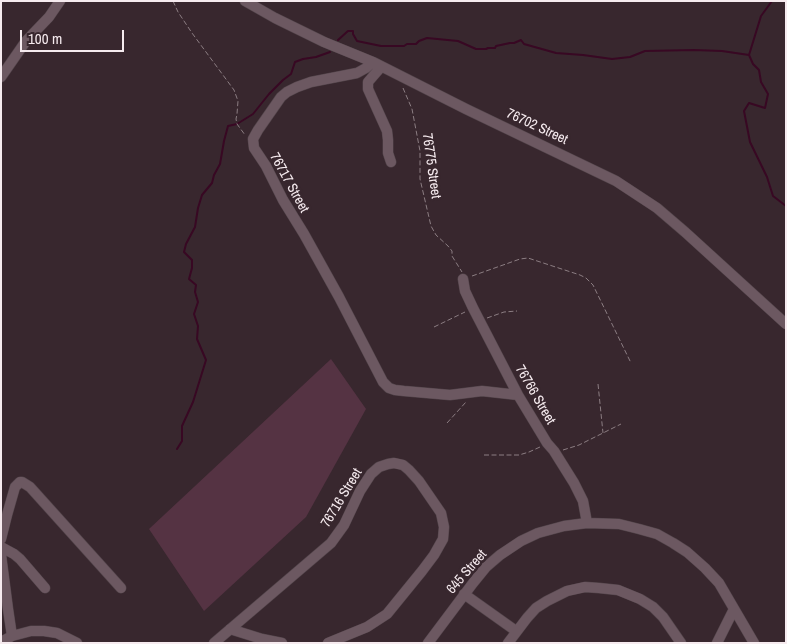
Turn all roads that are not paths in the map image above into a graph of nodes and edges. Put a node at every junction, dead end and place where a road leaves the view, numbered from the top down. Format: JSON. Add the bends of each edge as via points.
{"nodes":[{"id":1,"x":60,"y":1,"type":"edge"},
{"id":2,"x":245,"y":1,"type":"edge"},
{"id":3,"x":377,"y":65,"type":"junction"},
{"id":4,"x":1,"y":77,"type":"edge"},
{"id":5,"x":391,"y":162,"type":"dead end"},
{"id":6,"x":463,"y":279,"type":"road end"},
{"id":7,"x":786,"y":324,"type":"edge"},
{"id":8,"x":518,"y":395,"type":"junction"},
{"id":9,"x":587,"y":523,"type":"junction"},
{"id":10,"x":1,"y":539,"type":"edge"},
{"id":11,"x":1,"y":547,"type":"edge"},
{"id":12,"x":1,"y":555,"type":"edge"},
{"id":13,"x":45,"y":588,"type":"dead end"},
{"id":14,"x":121,"y":588,"type":"dead end"},
{"id":15,"x":464,"y":594,"type":"junction"},
{"id":16,"x":4,"y":607,"type":"edge"},
{"id":17,"x":734,"y":609,"type":"junction"},
{"id":18,"x":230,"y":629,"type":"junction"},
{"id":19,"x":516,"y":631,"type":"junction"},
{"id":20,"x":12,"y":636,"type":"junction"},
{"id":21,"x":260,"y":641,"type":"edge"},
{"id":22,"x":1,"y":642,"type":"edge"},
{"id":23,"x":78,"y":643,"type":"edge"},
{"id":24,"x":214,"y":643,"type":"edge"},
{"id":25,"x":282,"y":643,"type":"edge"},
{"id":26,"x":328,"y":643,"type":"edge"},
{"id":27,"x":428,"y":643,"type":"edge"},
{"id":28,"x":508,"y":643,"type":"edge"},
{"id":29,"x":681,"y":643,"type":"edge"},
{"id":30,"x":717,"y":643,"type":"edge"},
{"id":31,"x":754,"y":643,"type":"edge"}],
"edges":[{"from":1,"to":4,"type":"street","via":[[26,40]]},
{"from":2,"to":3,"type":"street","name":"76702 Street"},
{"from":3,"to":5,"type":"street","via":[[368,89],[387,131]]},
{"from":3,"to":7,"type":"street","name":"76702 Street","via":[[587,166],[638,194],[686,232]]},
{"from":3,"to":8,"type":"street","name":"76717 Street","via":[[357,73],[311,82],[287,92],[258,130],[253,139],[254,148],[389,388],[450,395],[492,392]]},
{"from":6,"to":8,"type":"street","name":"76766 Street","via":[[472,308]]},
{"from":8,"to":9,"type":"street","name":"76766 Street","via":[[574,483],[583,501]]},
{"from":9,"to":15,"type":"street","name":"645 Street","via":[[553,528],[521,541],[486,567]]},
{"from":9,"to":17,"type":"street","name":"645 Street","via":[[639,528],[673,543],[705,568]]},
{"from":10,"to":14,"type":"street","via":[[15,487],[22,482]]},
{"from":11,"to":13,"type":"street","via":[[20,559]]},
{"from":12,"to":16,"type":"street"},
{"from":15,"to":19,"type":"street"},
{"from":15,"to":27,"type":"street","name":"645 Street"},
{"from":16,"to":20,"type":"street"},
{"from":17,"to":30,"type":"street"},
{"from":17,"to":31,"type":"street","name":"645 Street"},
{"from":18,"to":21,"type":"street"},
{"from":18,"to":24,"type":"street","name":"76716 Street"},
{"from":18,"to":26,"type":"street","name":"76716 Street","via":[[331,543],[371,474],[388,464],[402,465],[419,481],[441,512],[443,539],[387,614],[367,627]]},
{"from":19,"to":28,"type":"street"},
{"from":19,"to":29,"type":"street","via":[[536,608],[547,601],[567,591],[599,588],[618,590],[653,607]]},
{"from":20,"to":22,"type":"street"},
{"from":20,"to":23,"type":"street","via":[[44,630]]},
{"from":21,"to":25,"type":"street"}]}
